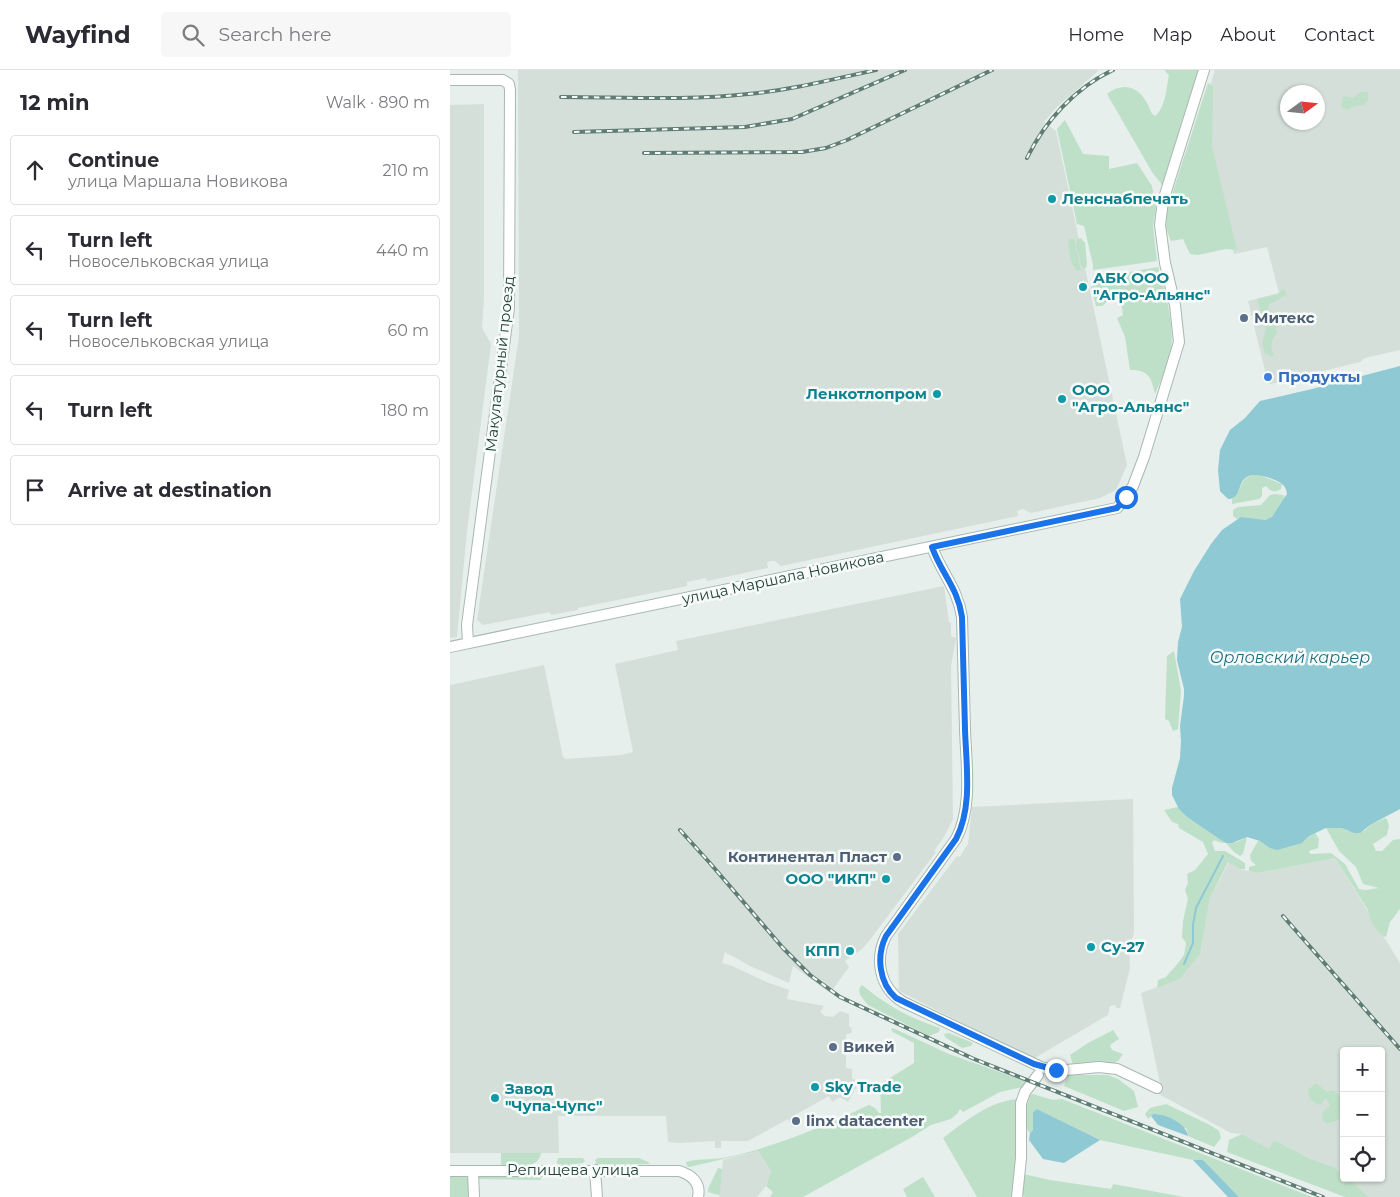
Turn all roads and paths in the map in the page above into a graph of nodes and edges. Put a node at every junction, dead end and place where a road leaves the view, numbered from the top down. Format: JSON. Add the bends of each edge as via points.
{"nodes":[{"id":1,"x":1204,"y":70,"type":"edge"},
{"id":2,"x":450,"y":80,"type":"edge"},
{"id":3,"x":932,"y":547,"type":"junction"},
{"id":4,"x":468,"y":643,"type":"junction"},
{"id":5,"x":450,"y":647,"type":"edge"},
{"id":6,"x":1038,"y":1075,"type":"dead end"},
{"id":7,"x":1157,"y":1088,"type":"dead end"},
{"id":8,"x":596,"y":1170,"type":"junction"},
{"id":9,"x":450,"y":1171,"type":"edge"},
{"id":10,"x":473,"y":1171,"type":"junction"},
{"id":11,"x":474,"y":1197,"type":"edge"},
{"id":12,"x":597,"y":1197,"type":"edge"},
{"id":13,"x":698,"y":1197,"type":"edge"},
{"id":14,"x":1016,"y":1197,"type":"edge"}],
"edges":[{"from":1,"to":3,"type":"street","name":"улица Маршала Новикова","via":[[1163,201],[1160,225],[1179,342],[1133,486],[1117,508]]},
{"from":2,"to":4,"type":"street","name":"Макулатурный проезд","via":[[503,80],[509,84],[510,90],[509,308],[467,625]]},
{"from":3,"to":4,"type":"street","name":"улица Маршала Новикова"},
{"from":3,"to":7,"type":"street","via":[[961,604],[965,813],[956,839],[881,946],[880,968],[886,986],[903,1002],[1041,1067],[1056,1070],[1117,1069]]},
{"from":4,"to":5,"type":"street","name":"улица Маршала Новикова"},
{"from":6,"to":14,"type":"street","via":[[1021,1103]]},
{"from":8,"to":10,"type":"street","name":"Репищева улица"},
{"from":8,"to":12,"type":"street"},
{"from":8,"to":13,"type":"street","name":"Репищева улица","via":[[679,1171],[694,1179]]},
{"from":9,"to":10,"type":"street","name":"Репищева улица"},
{"from":10,"to":11,"type":"street"}]}
